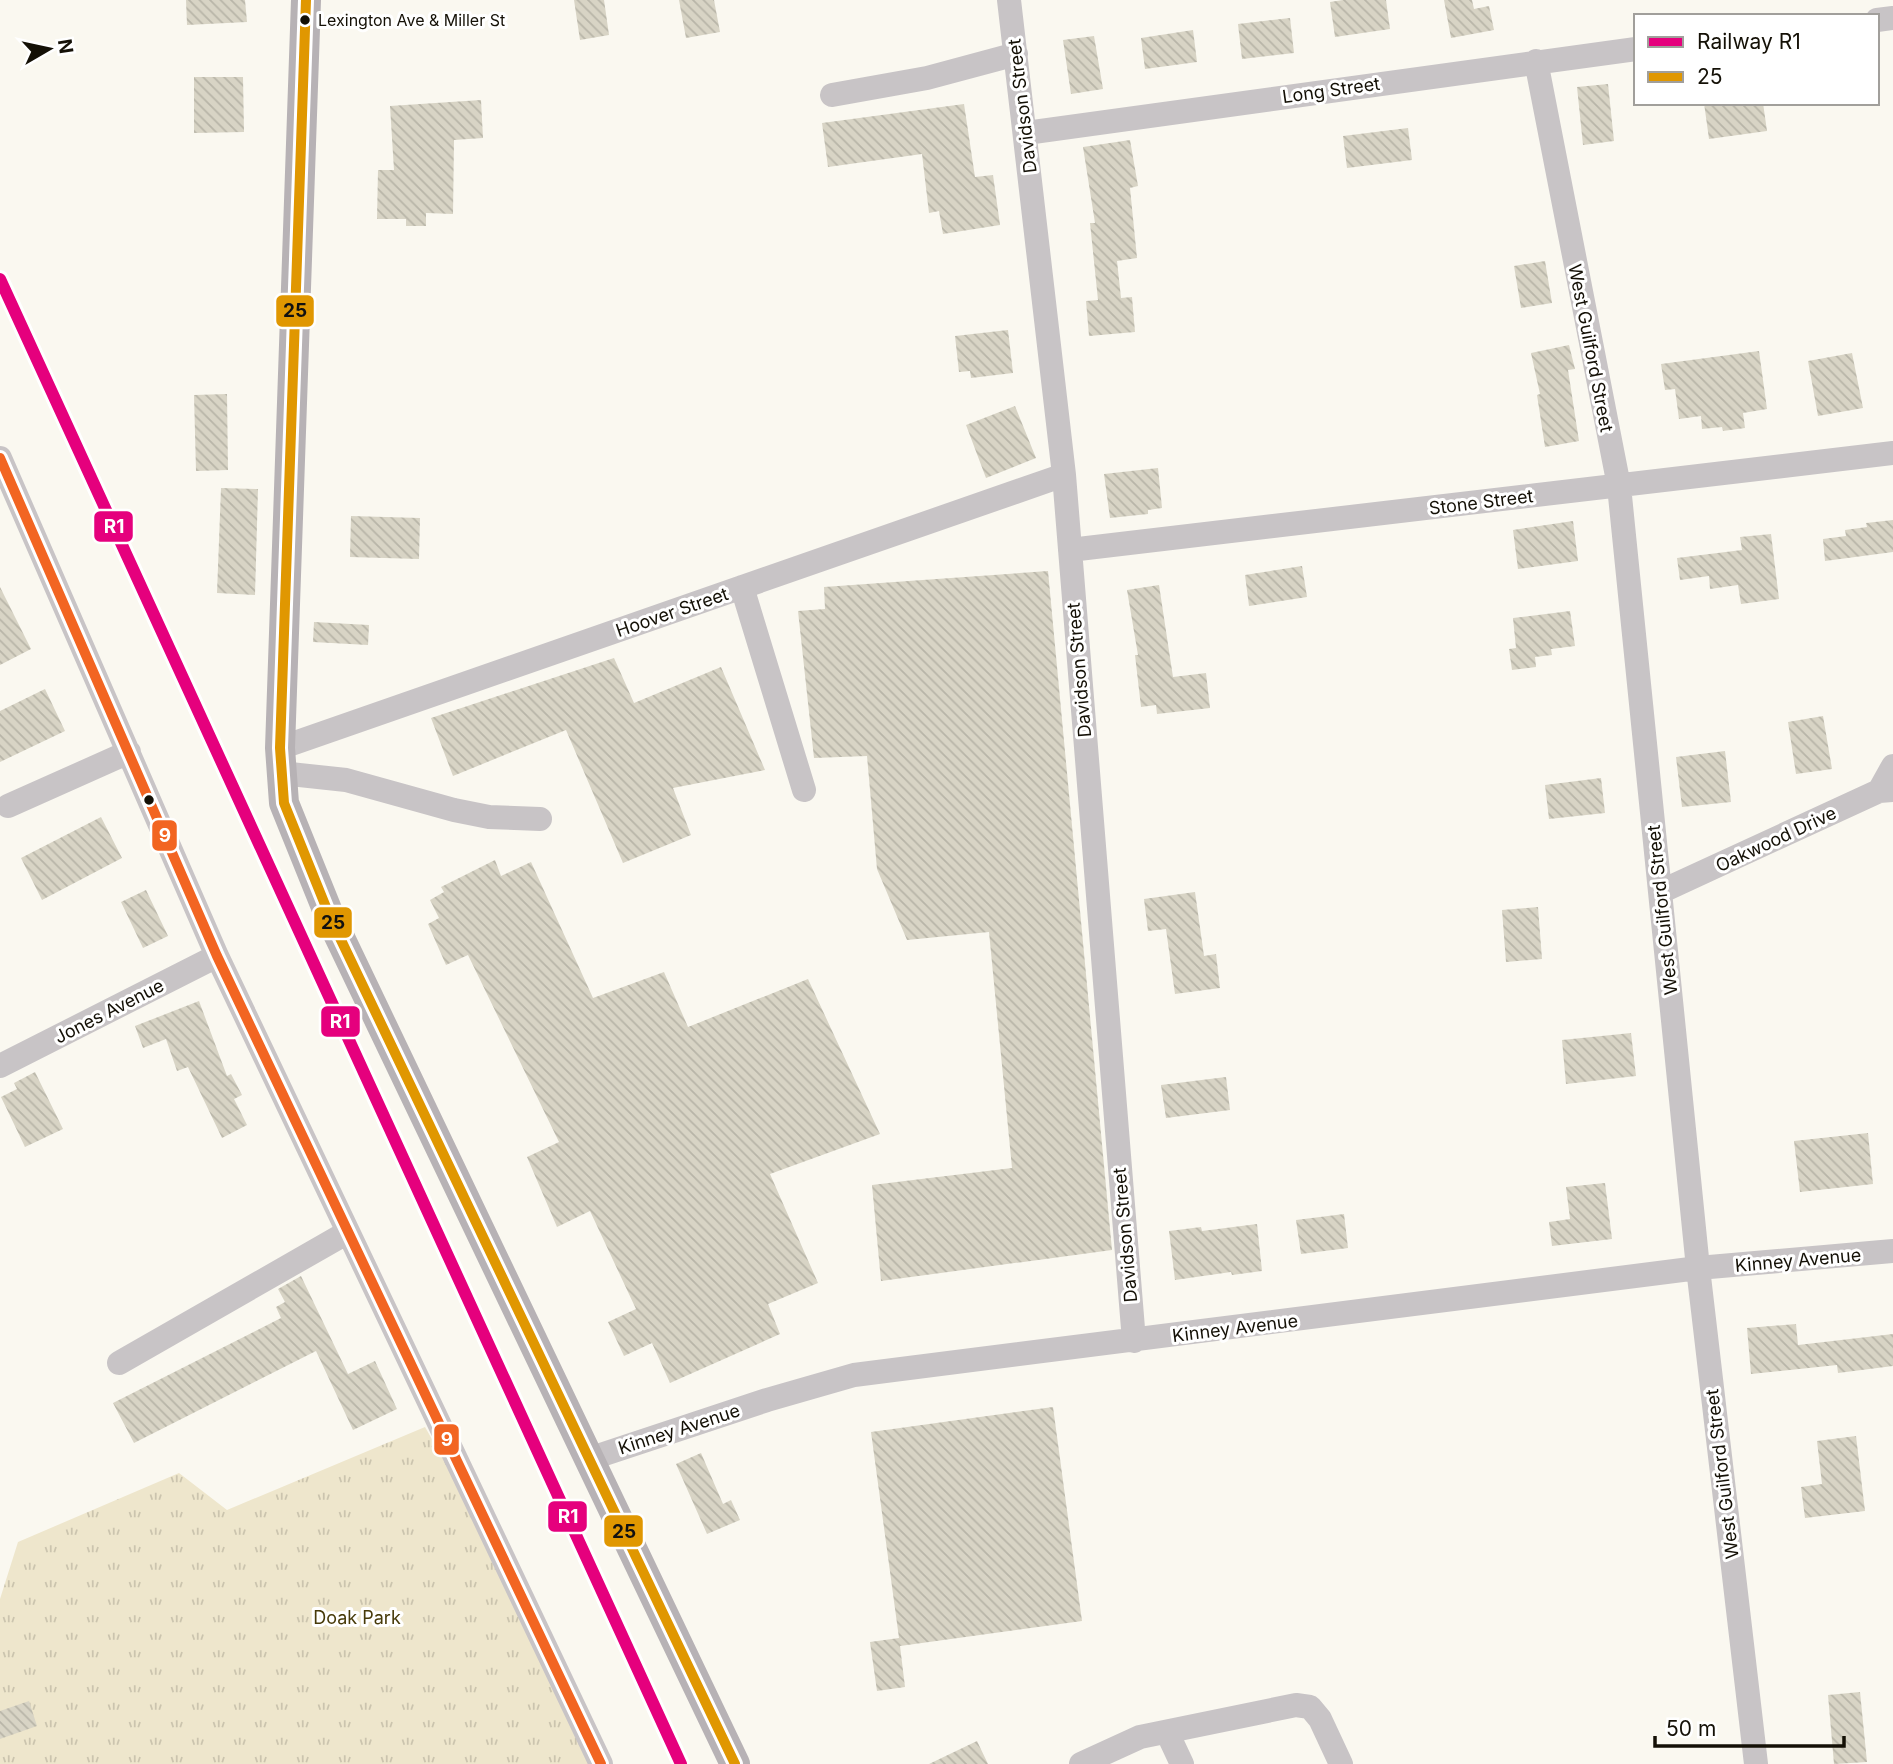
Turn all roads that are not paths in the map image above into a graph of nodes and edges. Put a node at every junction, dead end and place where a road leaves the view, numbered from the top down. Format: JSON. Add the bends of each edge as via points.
{"nodes":[{"id":1,"x":306,"y":0,"type":"edge"},
{"id":2,"x":1009,"y":0,"type":"edge"},
{"id":3,"x":1634,"y":49,"type":"edge"},
{"id":4,"x":1016,"y":54,"type":"junction"},
{"id":5,"x":1536,"y":61,"type":"junction"},
{"id":6,"x":832,"y":94,"type":"dead end"},
{"id":7,"x":1026,"y":133,"type":"junction"},
{"id":8,"x":1893,"y":453,"type":"edge"},
{"id":9,"x":0,"y":458,"type":"edge"},
{"id":10,"x":1064,"y":475,"type":"junction"},
{"id":11,"x":1619,"y":486,"type":"junction"},
{"id":12,"x":1070,"y":550,"type":"junction"},
{"id":13,"x":742,"y":587,"type":"junction"},
{"id":14,"x":129,"y":752,"type":"junction"},
{"id":15,"x":280,"y":761,"type":"junction"},
{"id":16,"x":1893,"y":765,"type":"edge"},
{"id":17,"x":804,"y":790,"type":"dead end"},
{"id":18,"x":1886,"y":791,"type":"edge"},
{"id":19,"x":8,"y":806,"type":"dead end"},
{"id":20,"x":540,"y":819,"type":"dead end"},
{"id":21,"x":1660,"y":892,"type":"junction"},
{"id":22,"x":217,"y":956,"type":"junction"},
{"id":23,"x":0,"y":1066,"type":"edge"},
{"id":24,"x":348,"y":1232,"type":"junction"},
{"id":25,"x":1893,"y":1251,"type":"edge"},
{"id":26,"x":1698,"y":1269,"type":"junction"},
{"id":27,"x":1134,"y":1341,"type":"junction"},
{"id":28,"x":119,"y":1363,"type":"dead end"},
{"id":29,"x":589,"y":1460,"type":"junction"},
{"id":30,"x":1167,"y":1732,"type":"junction"},
{"id":31,"x":601,"y":1764,"type":"edge"},
{"id":32,"x":735,"y":1764,"type":"edge"},
{"id":33,"x":1081,"y":1764,"type":"edge"},
{"id":34,"x":1182,"y":1764,"type":"edge"},
{"id":35,"x":1341,"y":1764,"type":"edge"},
{"id":36,"x":1756,"y":1764,"type":"edge"}],
"edges":[{"from":1,"to":15,"type":"main road"},
{"from":2,"to":4,"type":"street","name":"Davidson Street"},
{"from":3,"to":5,"type":"street","name":"Long Street"},
{"from":4,"to":6,"type":"street","via":[[927,78]]},
{"from":4,"to":7,"type":"street","name":"Davidson Street"},
{"from":5,"to":7,"type":"street","name":"Long Street"},
{"from":5,"to":11,"type":"street","name":"West Guilford Street"},
{"from":7,"to":10,"type":"street","name":"Davidson Street"},
{"from":8,"to":11,"type":"street","name":"Stone Street"},
{"from":9,"to":14,"type":"street"},
{"from":10,"to":12,"type":"street","name":"Davidson Street"},
{"from":10,"to":13,"type":"street","name":"Hoover Street"},
{"from":11,"to":12,"type":"street","name":"Stone Street"},
{"from":11,"to":21,"type":"street","name":"West Guilford Street"},
{"from":12,"to":27,"type":"street","name":"Davidson Street"},
{"from":13,"to":15,"type":"street","name":"Hoover Street"},
{"from":13,"to":17,"type":"street"},
{"from":14,"to":19,"type":"street"},
{"from":14,"to":22,"type":"street"},
{"from":15,"to":20,"type":"street","via":[[454,810]]},
{"from":15,"to":29,"type":"main road","via":[[285,803],[330,917]]},
{"from":16,"to":18,"type":"street"},
{"from":18,"to":21,"type":"street","name":"Oakwood Drive"},
{"from":21,"to":26,"type":"street","name":"West Guilford Street"},
{"from":22,"to":23,"type":"street","name":"Jones Avenue"},
{"from":22,"to":24,"type":"street"},
{"from":24,"to":28,"type":"street"},
{"from":24,"to":31,"type":"street"},
{"from":25,"to":26,"type":"street","name":"Kinney Avenue"},
{"from":26,"to":27,"type":"street","name":"Kinney Avenue"},
{"from":26,"to":36,"type":"street","name":"West Guilford Street"},
{"from":27,"to":29,"type":"street","name":"Kinney Avenue","via":[[855,1375]]},
{"from":29,"to":32,"type":"main road"},
{"from":30,"to":33,"type":"street","via":[[1140,1737]]},
{"from":30,"to":34,"type":"street"},
{"from":30,"to":35,"type":"street","via":[[1296,1705],[1310,1707]]}]}
